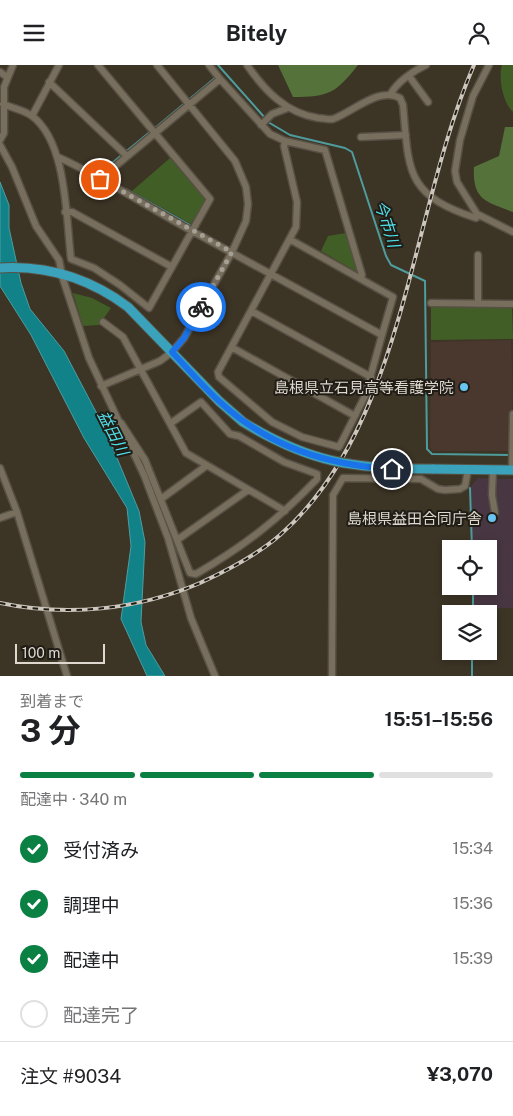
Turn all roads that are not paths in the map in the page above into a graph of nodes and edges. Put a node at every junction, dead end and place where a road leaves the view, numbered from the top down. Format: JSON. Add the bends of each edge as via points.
{"nodes":[{"id":1,"x":13,"y":65,"type":"edge"},
{"id":2,"x":59,"y":65,"type":"edge"},
{"id":3,"x":98,"y":65,"type":"edge"},
{"id":4,"x":156,"y":65,"type":"edge"},
{"id":5,"x":209,"y":65,"type":"edge"},
{"id":6,"x":247,"y":65,"type":"edge"},
{"id":7,"x":426,"y":65,"type":"edge"},
{"id":8,"x":489,"y":65,"type":"edge"},
{"id":9,"x":0,"y":72,"type":"edge"},
{"id":10,"x":408,"y":76,"type":"junction"},
{"id":11,"x":7,"y":77,"type":"junction"},
{"id":12,"x":220,"y":79,"type":"junction"},
{"id":13,"x":49,"y":82,"type":"junction"},
{"id":14,"x":390,"y":95,"type":"junction"},
{"id":15,"x":428,"y":102,"type":"dead end"},
{"id":16,"x":3,"y":104,"type":"junction"},
{"id":17,"x":189,"y":104,"type":"junction"},
{"id":18,"x":288,"y":108,"type":"junction"},
{"id":19,"x":32,"y":116,"type":"junction"},
{"id":20,"x":262,"y":124,"type":"junction"},
{"id":21,"x":156,"y":133,"type":"junction"},
{"id":22,"x":406,"y":135,"type":"junction"},
{"id":23,"x":361,"y":137,"type":"dead end"},
{"id":24,"x":0,"y":140,"type":"edge"},
{"id":25,"x":285,"y":141,"type":"junction"},
{"id":26,"x":0,"y":145,"type":"edge"},
{"id":27,"x":127,"y":156,"type":"junction"},
{"id":28,"x":58,"y":157,"type":"junction"},
{"id":29,"x":100,"y":179,"type":"junction"},
{"id":30,"x":65,"y":211,"type":"junction"},
{"id":31,"x":478,"y":214,"type":"junction"},
{"id":32,"x":193,"y":232,"type":"junction"},
{"id":33,"x":513,"y":232,"type":"edge"},
{"id":34,"x":291,"y":240,"type":"junction"},
{"id":35,"x":232,"y":252,"type":"junction"},
{"id":36,"x":478,"y":255,"type":"dead end"},
{"id":37,"x":172,"y":267,"type":"junction"},
{"id":38,"x":0,"y":268,"type":"edge"},
{"id":39,"x":62,"y":272,"type":"junction"},
{"id":40,"x":272,"y":274,"type":"junction"},
{"id":41,"x":361,"y":278,"type":"junction"},
{"id":42,"x":431,"y":303,"type":"dead end"},
{"id":43,"x":478,"y":304,"type":"junction"},
{"id":44,"x":513,"y":304,"type":"edge"},
{"id":45,"x":253,"y":312,"type":"junction"},
{"id":46,"x":103,"y":323,"type":"dead end"},
{"id":47,"x":382,"y":335,"type":"junction"},
{"id":48,"x":234,"y":347,"type":"junction"},
{"id":49,"x":172,"y":352,"type":"junction"},
{"id":50,"x":142,"y":369,"type":"junction"},
{"id":51,"x":371,"y":377,"type":"junction"},
{"id":52,"x":101,"y":386,"type":"junction"},
{"id":53,"x":513,"y":414,"type":"edge"},
{"id":54,"x":356,"y":416,"type":"junction"},
{"id":55,"x":117,"y":421,"type":"junction"},
{"id":56,"x":171,"y":423,"type":"junction"},
{"id":57,"x":206,"y":466,"type":"junction"},
{"id":58,"x":0,"y":468,"type":"edge"},
{"id":59,"x":468,"y":470,"type":"junction"},
{"id":60,"x":493,"y":470,"type":"junction"},
{"id":61,"x":513,"y":470,"type":"edge"},
{"id":62,"x":248,"y":490,"type":"junction"},
{"id":63,"x":161,"y":499,"type":"junction"},
{"id":64,"x":285,"y":511,"type":"junction"},
{"id":65,"x":17,"y":512,"type":"junction"},
{"id":66,"x":495,"y":513,"type":"dead end"},
{"id":67,"x":0,"y":518,"type":"edge"},
{"id":68,"x":177,"y":540,"type":"junction"},
{"id":69,"x":67,"y":676,"type":"edge"},
{"id":70,"x":215,"y":676,"type":"edge"},
{"id":71,"x":332,"y":676,"type":"edge"}],
"edges":[{"from":1,"to":11,"type":"street"},
{"from":2,"to":13,"type":"street"},
{"from":3,"to":21,"type":"street"},
{"from":4,"to":17,"type":"street"},
{"from":5,"to":12,"type":"street"},
{"from":6,"to":18,"type":"street","via":[[274,97]]},
{"from":7,"to":10,"type":"street"},
{"from":8,"to":31,"type":"street","via":[[473,95],[460,140],[456,171],[461,190]]},
{"from":9,"to":11,"type":"street"},
{"from":10,"to":14,"type":"street"},
{"from":10,"to":15,"type":"street"},
{"from":11,"to":16,"type":"street"},
{"from":12,"to":17,"type":"street"},
{"from":12,"to":20,"type":"street"},
{"from":13,"to":19,"type":"street"},
{"from":13,"to":27,"type":"street"},
{"from":14,"to":18,"type":"street","via":[[378,97],[332,120]]},
{"from":14,"to":22,"type":"street","via":[[400,98]]},
{"from":16,"to":19,"type":"street"},
{"from":16,"to":24,"type":"street","via":[[4,133]]},
{"from":17,"to":21,"type":"street"},
{"from":17,"to":35,"type":"street","via":[[236,161],[246,187],[246,221]]},
{"from":18,"to":20,"type":"street"},
{"from":19,"to":28,"type":"street"},
{"from":20,"to":25,"type":"street"},
{"from":21,"to":27,"type":"street"},
{"from":21,"to":32,"type":"street","via":[[210,199]]},
{"from":22,"to":23,"type":"street"},
{"from":22,"to":31,"type":"street","via":[[410,170],[421,189],[461,214],[476,219]]},
{"from":25,"to":34,"type":"street","via":[[298,214]]},
{"from":25,"to":41,"type":"street","via":[[324,150]]},
{"from":26,"to":39,"type":"street","via":[[36,226],[60,260]]},
{"from":27,"to":29,"type":"street"},
{"from":28,"to":29,"type":"street"},
{"from":28,"to":30,"type":"street"},
{"from":29,"to":32,"type":"street"},
{"from":30,"to":37,"type":"street"},
{"from":30,"to":37,"type":"street","via":[[71,259],[94,268],[150,309]]},
{"from":31,"to":33,"type":"street"},
{"from":32,"to":35,"type":"street"},
{"from":32,"to":37,"type":"street"},
{"from":34,"to":40,"type":"street"},
{"from":34,"to":41,"type":"street"},
{"from":35,"to":40,"type":"street"},
{"from":35,"to":49,"type":"street","via":[[184,338]]},
{"from":36,"to":43,"type":"street"},
{"from":38,"to":39,"type":"highway"},
{"from":39,"to":49,"type":"highway","via":[[111,294]]},
{"from":39,"to":52,"type":"street"},
{"from":40,"to":45,"type":"street"},
{"from":40,"to":47,"type":"street"},
{"from":41,"to":47,"type":"street","via":[[393,297]]},
{"from":42,"to":43,"type":"street"},
{"from":43,"to":44,"type":"street"},
{"from":45,"to":48,"type":"street"},
{"from":45,"to":51,"type":"street"},
{"from":46,"to":50,"type":"street","via":[[123,337]]},
{"from":47,"to":51,"type":"street"},
{"from":48,"to":54,"type":"street"},
{"from":48,"to":54,"type":"street","via":[[218,377],[272,422],[302,437],[339,447]]},
{"from":49,"to":50,"type":"street"},
{"from":49,"to":59,"type":"highway","bridge":true,"via":[[219,401],[273,440],[329,461],[357,467]]},
{"from":50,"to":52,"type":"street"},
{"from":50,"to":56,"type":"street"},
{"from":51,"to":54,"type":"street"},
{"from":52,"to":55,"type":"street"},
{"from":53,"to":61,"type":"street"},
{"from":55,"to":63,"type":"street","via":[[123,423],[145,460]]},
{"from":55,"to":70,"type":"street","via":[[144,475],[168,538],[191,617]]},
{"from":56,"to":57,"type":"street","via":[[186,453]]},
{"from":56,"to":64,"type":"street","via":[[201,402],[230,434],[284,462],[317,474],[316,479]]},
{"from":57,"to":62,"type":"street"},
{"from":57,"to":63,"type":"street"},
{"from":58,"to":65,"type":"street"},
{"from":59,"to":60,"type":"highway"},
{"from":59,"to":71,"type":"street","via":[[465,485],[460,489],[438,489],[421,479],[343,478],[333,495]]},
{"from":60,"to":61,"type":"highway"},
{"from":60,"to":66,"type":"street"},
{"from":62,"to":64,"type":"street"},
{"from":62,"to":68,"type":"street"},
{"from":63,"to":68,"type":"street"},
{"from":64,"to":68,"type":"street","via":[[259,534],[196,574],[190,573]]},
{"from":65,"to":67,"type":"street"},
{"from":65,"to":69,"type":"street"}]}
